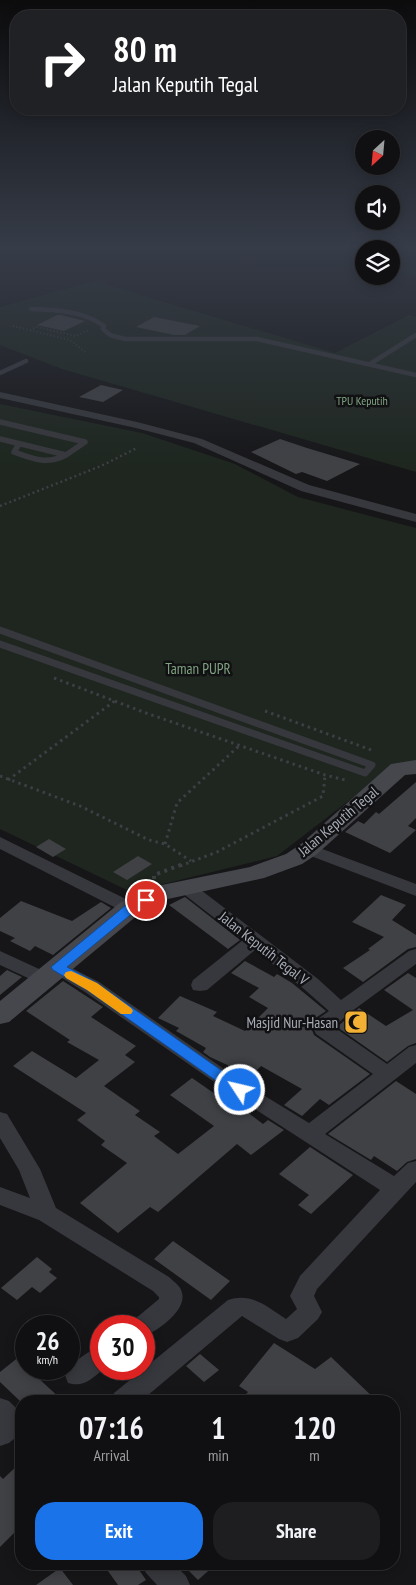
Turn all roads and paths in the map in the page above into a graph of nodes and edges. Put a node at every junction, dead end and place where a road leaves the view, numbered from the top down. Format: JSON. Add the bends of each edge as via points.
{"nodes":[{"id":1,"x":95,"y":320,"type":"edge"},
{"id":2,"x":13,"y":326,"type":"dead end"},
{"id":3,"x":30,"y":330,"type":"junction"},
{"id":4,"x":55,"y":331,"type":"junction"},
{"id":5,"x":105,"y":332,"type":"junction"},
{"id":6,"x":47,"y":334,"type":"junction"},
{"id":7,"x":416,"y":335,"type":"edge"},
{"id":8,"x":86,"y":352,"type":"dead end"},
{"id":9,"x":26,"y":361,"type":"dead end"},
{"id":10,"x":370,"y":364,"type":"junction"},
{"id":11,"x":0,"y":373,"type":"edge"},
{"id":12,"x":416,"y":375,"type":"edge"},
{"id":13,"x":0,"y":395,"type":"edge"},
{"id":14,"x":0,"y":422,"type":"edge"},
{"id":15,"x":0,"y":439,"type":"edge"},
{"id":16,"x":19,"y":444,"type":"junction"},
{"id":17,"x":137,"y":448,"type":"dead end"},
{"id":18,"x":66,"y":455,"type":"junction"},
{"id":19,"x":0,"y":506,"type":"edge"},
{"id":20,"x":416,"y":518,"type":"edge"},
{"id":21,"x":0,"y":630,"type":"edge"},
{"id":22,"x":0,"y":644,"type":"edge"},
{"id":23,"x":53,"y":678,"type":"dead end"},
{"id":24,"x":129,"y":689,"type":"junction"},
{"id":25,"x":114,"y":701,"type":"junction"},
{"id":26,"x":245,"y":719,"type":"junction"},
{"id":27,"x":239,"y":728,"type":"junction"},
{"id":28,"x":240,"y":745,"type":"junction"},
{"id":29,"x":416,"y":766,"type":"edge"},
{"id":30,"x":365,"y":773,"type":"junction"},
{"id":31,"x":325,"y":775,"type":"junction"},
{"id":32,"x":0,"y":776,"type":"edge"},
{"id":33,"x":8,"y":780,"type":"junction"},
{"id":34,"x":0,"y":842,"type":"edge"},
{"id":35,"x":165,"y":844,"type":"junction"},
{"id":36,"x":309,"y":849,"type":"junction"},
{"id":37,"x":191,"y":862,"type":"junction"},
{"id":38,"x":187,"y":888,"type":"junction"},
{"id":39,"x":415,"y":889,"type":"edge"},
{"id":40,"x":161,"y":893,"type":"junction"},
{"id":41,"x":130,"y":908,"type":"junction"},
{"id":42,"x":254,"y":941,"type":"junction"},
{"id":43,"x":416,"y":956,"type":"edge"},
{"id":44,"x":0,"y":957,"type":"edge"},
{"id":45,"x":50,"y":973,"type":"junction"},
{"id":46,"x":200,"y":985,"type":"dead end"},
{"id":47,"x":340,"y":1010,"type":"junction"},
{"id":48,"x":0,"y":1015,"type":"edge"},
{"id":49,"x":416,"y":1052,"type":"edge"},
{"id":50,"x":386,"y":1074,"type":"junction"},
{"id":51,"x":0,"y":1120,"type":"edge"},
{"id":52,"x":310,"y":1134,"type":"junction"},
{"id":53,"x":416,"y":1169,"type":"edge"},
{"id":54,"x":394,"y":1188,"type":"junction"},
{"id":55,"x":0,"y":1196,"type":"edge"},
{"id":56,"x":47,"y":1214,"type":"junction"},
{"id":57,"x":155,"y":1316,"type":"edge"},
{"id":58,"x":130,"y":1395,"type":"edge"},
{"id":59,"x":161,"y":1570,"type":"edge"},
{"id":60,"x":176,"y":1585,"type":"edge"}],
"edges":[{"from":1,"to":5,"type":"lane","via":[[104,326]]},
{"from":2,"to":3,"type":"path"},
{"from":3,"to":4,"type":"path","via":[[37,327]]},
{"from":3,"to":6,"type":"path"},
{"from":4,"to":5,"type":"path","via":[[76,336],[88,330]]},
{"from":4,"to":6,"type":"path"},
{"from":5,"to":10,"type":"lane","via":[[137,340],[257,339]]},
{"from":6,"to":8,"type":"path","via":[[70,340]]},
{"from":7,"to":10,"type":"lane"},
{"from":9,"to":11,"type":"lane"},
{"from":10,"to":12,"type":"lane"},
{"from":13,"to":20,"type":"street","via":[[198,441],[305,488]]},
{"from":14,"to":18,"type":"lane","via":[[85,442]]},
{"from":15,"to":16,"type":"lane"},
{"from":16,"to":18,"type":"lane"},
{"from":16,"to":18,"type":"lane","via":[[14,452],[45,462],[53,463]]},
{"from":17,"to":19,"type":"path","via":[[101,466]]},
{"from":21,"to":26,"type":"lane"},
{"from":22,"to":24,"type":"lane"},
{"from":23,"to":25,"type":"path"},
{"from":24,"to":25,"type":"path"},
{"from":24,"to":27,"type":"lane"},
{"from":25,"to":28,"type":"path"},
{"from":25,"to":33,"type":"path"},
{"from":26,"to":27,"type":"lane"},
{"from":26,"to":30,"type":"lane","via":[[372,765]]},
{"from":27,"to":30,"type":"lane"},
{"from":28,"to":31,"type":"path"},
{"from":28,"to":35,"type":"path","via":[[177,803]]},
{"from":29,"to":36,"type":"main road","name":"Jalan Keputih Tegal","via":[[399,768]]},
{"from":30,"to":31,"type":"path","via":[[349,781]]},
{"from":31,"to":37,"type":"path","via":[[323,796],[217,852]]},
{"from":32,"to":33,"type":"path"},
{"from":33,"to":35,"type":"path","via":[[80,806],[149,840]]},
{"from":34,"to":41,"type":"street"},
{"from":35,"to":37,"type":"path"},
{"from":36,"to":38,"type":"main road","name":"Jalan Keputih Tegal","via":[[256,873]]},
{"from":36,"to":39,"type":"street"},
{"from":37,"to":40,"type":"path","via":[[154,875]]},
{"from":38,"to":40,"type":"main road","name":"Jalan Keputih Tegal"},
{"from":38,"to":42,"type":"street","name":"Jalan Keputih Tegal V"},
{"from":40,"to":41,"type":"main road","name":"Jalan Keputih Tegal"},
{"from":41,"to":45,"type":"main road","name":"Jalan Keputih Tegal"},
{"from":42,"to":46,"type":"street"},
{"from":42,"to":47,"type":"street","name":"Jalan Keputih Tegal V"},
{"from":43,"to":47,"type":"street"},
{"from":44,"to":45,"type":"street"},
{"from":45,"to":48,"type":"main road","name":"Jalan Keputih Tegal"},
{"from":45,"to":52,"type":"street","via":[[92,986],[240,1090]]},
{"from":47,"to":50,"type":"street","via":[[323,1024],[323,1029]]},
{"from":49,"to":50,"type":"street"},
{"from":50,"to":52,"type":"street"},
{"from":51,"to":56,"type":"street","via":[[30,1168]]},
{"from":52,"to":54,"type":"street"},
{"from":53,"to":54,"type":"street"},
{"from":54,"to":58,"type":"street","via":[[308,1283],[302,1296],[310,1312],[290,1331],[286,1332],[245,1306],[236,1307]]},
{"from":55,"to":56,"type":"street"},
{"from":56,"to":57,"type":"street","via":[[171,1293],[171,1302]]},
{"from":59,"to":60,"type":"street"}]}
